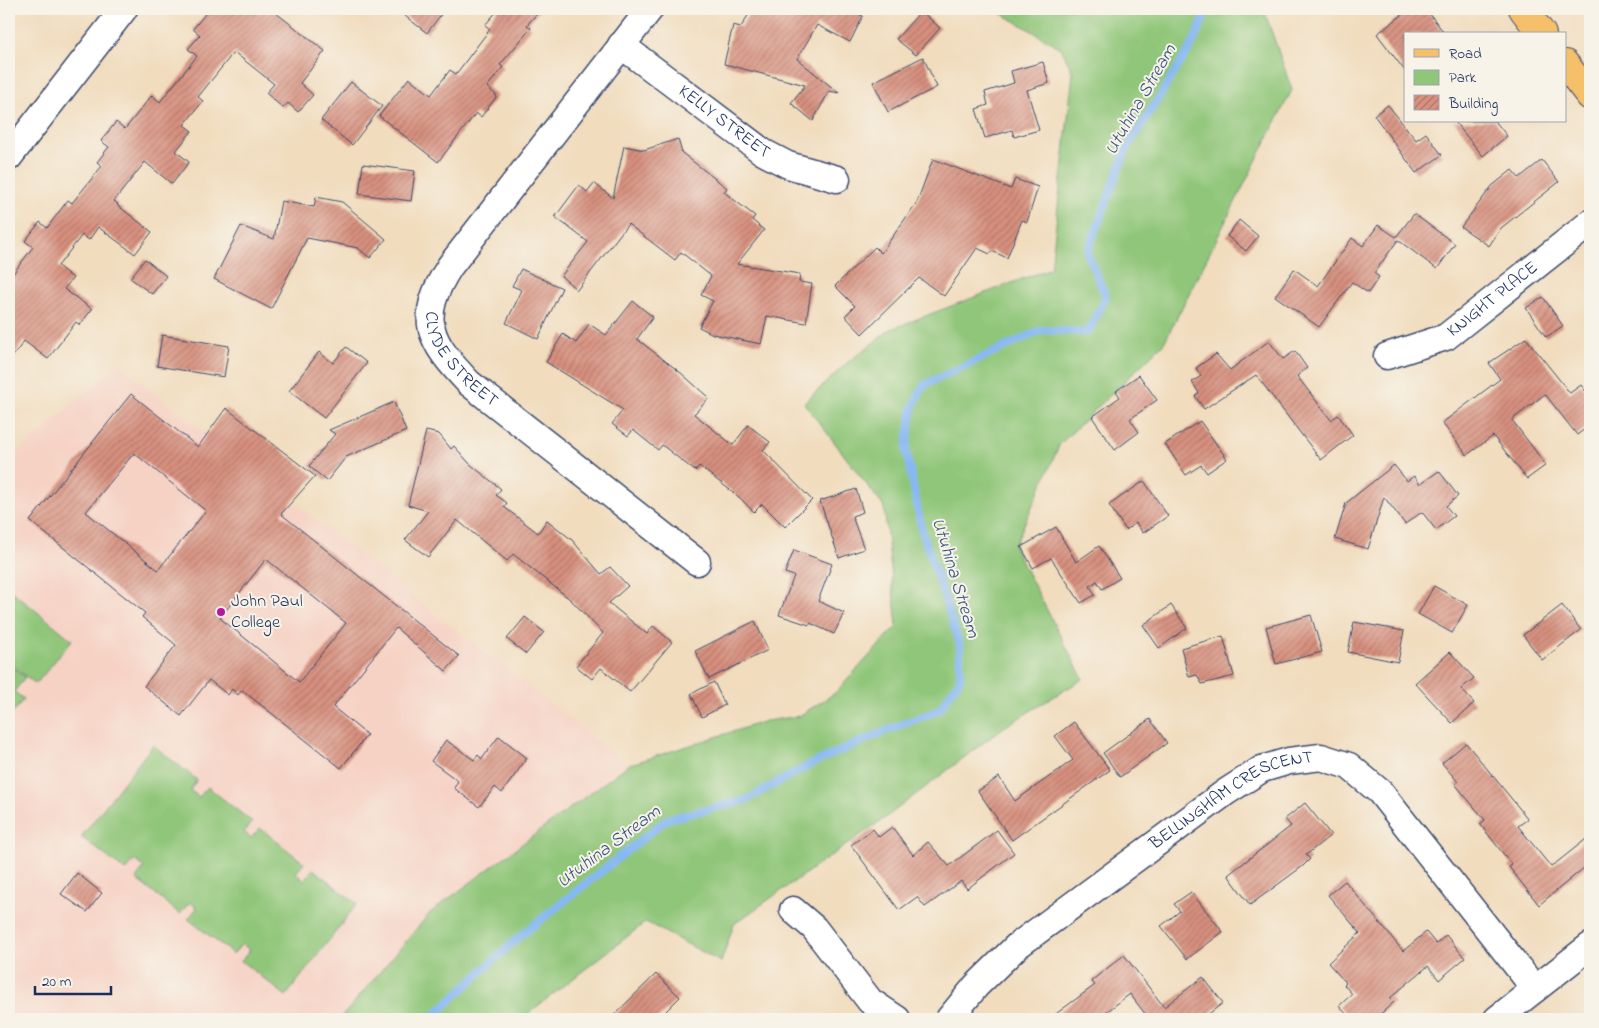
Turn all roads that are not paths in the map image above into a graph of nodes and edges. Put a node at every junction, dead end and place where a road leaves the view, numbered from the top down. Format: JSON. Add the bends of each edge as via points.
{"nodes":[{"id":1,"x":124,"y":9,"type":"edge"},
{"id":2,"x":650,"y":9,"type":"edge"},
{"id":3,"x":1523,"y":9,"type":"edge"},
{"id":4,"x":1540,"y":32,"type":"edge"},
{"id":5,"x":621,"y":45,"type":"junction"},
{"id":6,"x":1566,"y":65,"type":"edge"},
{"id":7,"x":1590,"y":96,"type":"edge"},
{"id":8,"x":9,"y":157,"type":"edge"},
{"id":9,"x":837,"y":179,"type":"dead end"},
{"id":10,"x":1590,"y":223,"type":"edge"},
{"id":11,"x":1387,"y":356,"type":"dead end"},
{"id":12,"x":697,"y":562,"type":"dead end"},
{"id":13,"x":793,"y":910,"type":"dead end"},
{"id":14,"x":1590,"y":946,"type":"edge"},
{"id":15,"x":1535,"y":989,"type":"junction"},
{"id":16,"x":897,"y":1019,"type":"edge"},
{"id":17,"x":949,"y":1019,"type":"edge"},
{"id":18,"x":1497,"y":1019,"type":"edge"}],
"edges":[{"from":1,"to":8,"type":"street"},
{"from":2,"to":5,"type":"street","name":"CLYDE STREET"},
{"from":3,"to":4,"type":"main road"},
{"from":5,"to":9,"type":"street","name":"KELLY STREET","via":[[763,152],[788,165]]},
{"from":5,"to":12,"type":"street","name":"CLYDE STREET","via":[[450,266],[437,286],[430,311],[432,335],[445,357],[470,383]]},
{"from":6,"to":7,"type":"main road"},
{"from":10,"to":11,"type":"street","name":"KNIGHT PLACE","via":[[1446,337]]},
{"from":13,"to":16,"type":"street","via":[[814,928],[870,1000]]},
{"from":14,"to":15,"type":"street"},
{"from":15,"to":17,"type":"street","name":"BELLINGHAM CRESCENT","via":[[1380,792],[1349,766],[1321,757],[1288,760],[1262,770],[1226,792],[1017,946],[976,986]]},
{"from":15,"to":18,"type":"street"}]}
